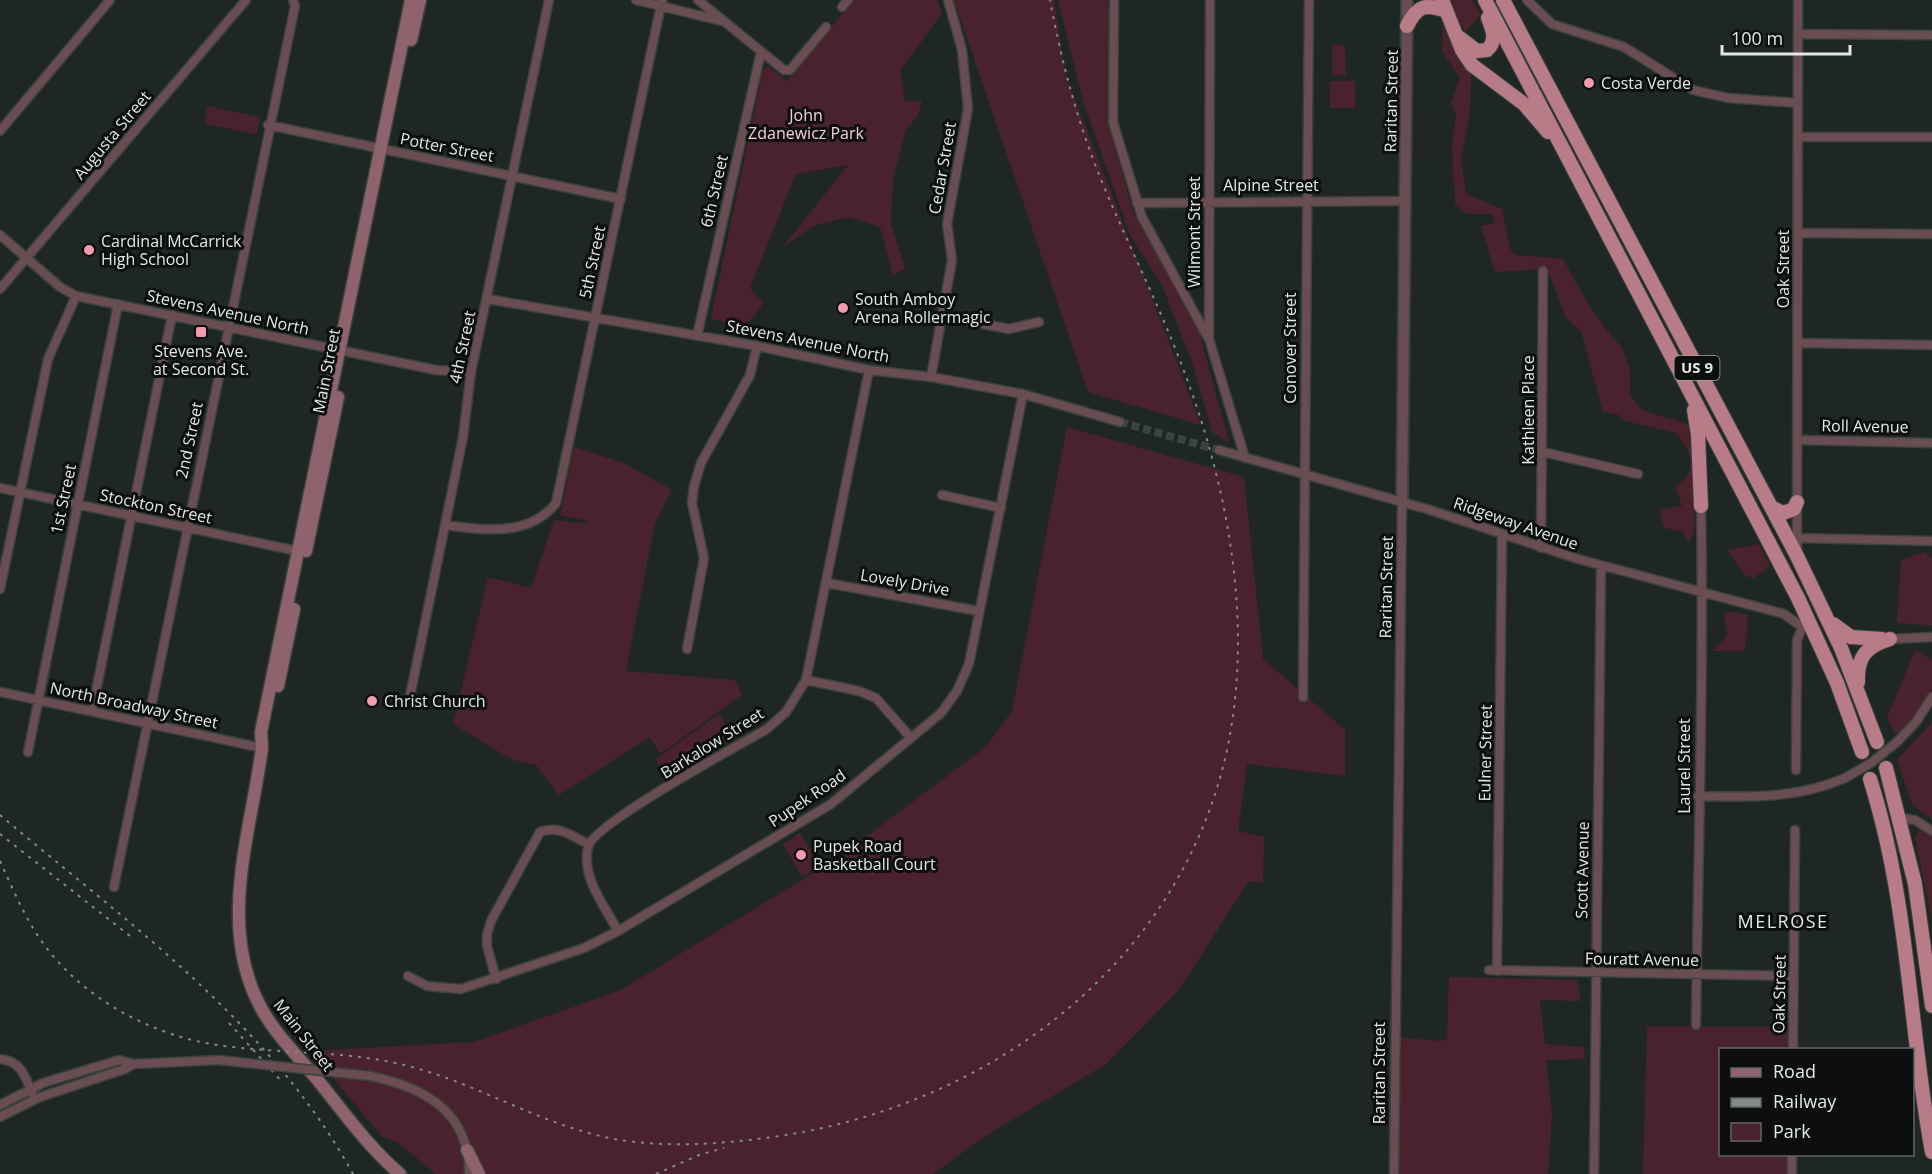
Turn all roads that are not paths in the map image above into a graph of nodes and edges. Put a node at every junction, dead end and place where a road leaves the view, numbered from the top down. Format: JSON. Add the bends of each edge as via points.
{"nodes":[{"id":1,"x":110,"y":0,"type":"edge"},
{"id":2,"x":246,"y":0,"type":"edge"},
{"id":3,"x":293,"y":0,"type":"edge"},
{"id":4,"x":411,"y":0,"type":"edge"},
{"id":5,"x":420,"y":0,"type":"edge"},
{"id":6,"x":549,"y":0,"type":"edge"},
{"id":7,"x":636,"y":0,"type":"edge"},
{"id":8,"x":698,"y":0,"type":"edge"},
{"id":9,"x":948,"y":0,"type":"edge"},
{"id":10,"x":1114,"y":0,"type":"edge"},
{"id":11,"x":1210,"y":0,"type":"edge"},
{"id":12,"x":1309,"y":0,"type":"edge"},
{"id":13,"x":1407,"y":0,"type":"edge"},
{"id":14,"x":1481,"y":0,"type":"edge"},
{"id":15,"x":1485,"y":0,"type":"edge"},
{"id":16,"x":1503,"y":0,"type":"edge"},
{"id":17,"x":1527,"y":0,"type":"edge"},
{"id":18,"x":1798,"y":0,"type":"edge"},
{"id":19,"x":661,"y":4,"type":"edge"},
{"id":20,"x":1444,"y":5,"type":"edge"},
{"id":21,"x":725,"y":21,"type":"junction"},
{"id":22,"x":1407,"y":26,"type":"junction"},
{"id":23,"x":826,"y":27,"type":"dead end"},
{"id":24,"x":1798,"y":34,"type":"junction"},
{"id":25,"x":1932,"y":35,"type":"edge"},
{"id":26,"x":1458,"y":36,"type":"junction"},
{"id":27,"x":761,"y":52,"type":"junction"},
{"id":28,"x":1798,"y":104,"type":"junction"},
{"id":29,"x":268,"y":125,"type":"junction"},
{"id":30,"x":0,"y":131,"type":"edge"},
{"id":31,"x":1798,"y":137,"type":"junction"},
{"id":32,"x":1932,"y":137,"type":"edge"},
{"id":33,"x":384,"y":150,"type":"junction"},
{"id":34,"x":1565,"y":156,"type":"junction"},
{"id":35,"x":513,"y":176,"type":"junction"},
{"id":36,"x":621,"y":199,"type":"junction"},
{"id":37,"x":1208,"y":200,"type":"junction"},
{"id":38,"x":1306,"y":200,"type":"junction"},
{"id":39,"x":1405,"y":201,"type":"junction"},
{"id":40,"x":1137,"y":203,"type":"junction"},
{"id":41,"x":1798,"y":234,"type":"junction"},
{"id":42,"x":1932,"y":234,"type":"edge"},
{"id":43,"x":0,"y":235,"type":"edge"},
{"id":44,"x":27,"y":258,"type":"junction"},
{"id":45,"x":1543,"y":271,"type":"dead end"},
{"id":46,"x":0,"y":290,"type":"edge"},
{"id":47,"x":76,"y":297,"type":"junction"},
{"id":48,"x":488,"y":299,"type":"junction"},
{"id":49,"x":118,"y":304,"type":"junction"},
{"id":50,"x":172,"y":315,"type":"junction"},
{"id":51,"x":942,"y":316,"type":"junction"},
{"id":52,"x":596,"y":319,"type":"junction"},
{"id":53,"x":1039,"y":322,"type":"dead end"},
{"id":54,"x":228,"y":327,"type":"junction"},
{"id":55,"x":697,"y":336,"type":"junction"},
{"id":56,"x":1209,"y":339,"type":"junction"},
{"id":57,"x":1798,"y":343,"type":"junction"},
{"id":58,"x":757,"y":345,"type":"junction"},
{"id":59,"x":1932,"y":345,"type":"edge"},
{"id":60,"x":343,"y":351,"type":"junction"},
{"id":61,"x":869,"y":369,"type":"junction"},
{"id":62,"x":471,"y":372,"type":"junction"},
{"id":63,"x":931,"y":377,"type":"junction"},
{"id":64,"x":1688,"y":390,"type":"junction"},
{"id":65,"x":1023,"y":394,"type":"junction"},
{"id":66,"x":1120,"y":422,"type":"tunnel mouth"},
{"id":67,"x":1797,"y":440,"type":"junction"},
{"id":68,"x":1932,"y":443,"type":"edge"},
{"id":69,"x":1219,"y":450,"type":"tunnel mouth"},
{"id":70,"x":1543,"y":452,"type":"junction"},
{"id":71,"x":1245,"y":458,"type":"junction"},
{"id":72,"x":1638,"y":474,"type":"dead end"},
{"id":73,"x":1304,"y":476,"type":"junction"},
{"id":74,"x":0,"y":488,"type":"edge"},
{"id":75,"x":20,"y":492,"type":"junction"},
{"id":76,"x":942,"y":495,"type":"dead end"},
{"id":77,"x":1402,"y":502,"type":"junction"},
{"id":78,"x":1797,"y":502,"type":"junction"},
{"id":79,"x":77,"y":504,"type":"junction"},
{"id":80,"x":1001,"y":507,"type":"junction"},
{"id":81,"x":1701,"y":507,"type":"joint"},
{"id":82,"x":1771,"y":507,"type":"junction"},
{"id":83,"x":130,"y":516,"type":"junction"},
{"id":84,"x":445,"y":525,"type":"junction"},
{"id":85,"x":187,"y":528,"type":"junction"},
{"id":86,"x":1502,"y":535,"type":"junction"},
{"id":87,"x":1797,"y":538,"type":"junction"},
{"id":88,"x":1932,"y":541,"type":"edge"},
{"id":89,"x":1541,"y":548,"type":"junction"},
{"id":90,"x":302,"y":552,"type":"junction"},
{"id":91,"x":1797,"y":556,"type":"junction"},
{"id":92,"x":1602,"y":566,"type":"junction"},
{"id":93,"x":827,"y":583,"type":"junction"},
{"id":94,"x":0,"y":589,"type":"edge"},
{"id":95,"x":1703,"y":593,"type":"junction"},
{"id":96,"x":978,"y":611,"type":"junction"},
{"id":97,"x":1827,"y":617,"type":"junction"},
{"id":98,"x":1802,"y":627,"type":"junction"},
{"id":99,"x":1932,"y":637,"type":"edge"},
{"id":100,"x":1890,"y":639,"type":"junction"},
{"id":101,"x":687,"y":649,"type":"dead end"},
{"id":102,"x":1822,"y":649,"type":"junction"},
{"id":103,"x":806,"y":681,"type":"junction"},
{"id":104,"x":0,"y":692,"type":"edge"},
{"id":105,"x":1859,"y":693,"type":"junction"},
{"id":106,"x":1303,"y":697,"type":"dead end"},
{"id":107,"x":1932,"y":697,"type":"edge"},
{"id":108,"x":37,"y":700,"type":"junction"},
{"id":109,"x":409,"y":700,"type":"dead end"},
{"id":110,"x":92,"y":711,"type":"junction"},
{"id":111,"x":147,"y":724,"type":"junction"},
{"id":112,"x":911,"y":738,"type":"junction"},
{"id":113,"x":1877,"y":742,"type":"dead end"},
{"id":114,"x":262,"y":748,"type":"junction"},
{"id":115,"x":28,"y":752,"type":"dead end"},
{"id":116,"x":1862,"y":752,"type":"dead end"},
{"id":117,"x":1886,"y":768,"type":"dead end"},
{"id":118,"x":1796,"y":770,"type":"dead end"},
{"id":119,"x":1870,"y":779,"type":"dead end"},
{"id":120,"x":1698,"y":796,"type":"junction"},
{"id":121,"x":1900,"y":818,"type":"junction"},
{"id":122,"x":1795,"y":830,"type":"dead end"},
{"id":123,"x":1932,"y":831,"type":"edge"},
{"id":124,"x":588,"y":844,"type":"junction"},
{"id":125,"x":114,"y":887,"type":"dead end"},
{"id":126,"x":618,"y":931,"type":"junction"},
{"id":127,"x":1493,"y":970,"type":"joint"},
{"id":128,"x":1596,"y":974,"type":"junction"},
{"id":129,"x":1696,"y":975,"type":"junction"},
{"id":130,"x":408,"y":976,"type":"dead end"},
{"id":131,"x":1794,"y":976,"type":"junction"},
{"id":132,"x":496,"y":979,"type":"junction"},
{"id":133,"x":1932,"y":1006,"type":"edge"},
{"id":134,"x":1696,"y":1025,"type":"dead end"},
{"id":135,"x":1793,"y":1048,"type":"edge"},
{"id":136,"x":0,"y":1059,"type":"edge"},
{"id":137,"x":135,"y":1064,"type":"junction"},
{"id":138,"x":31,"y":1088,"type":"junction"},
{"id":139,"x":35,"y":1099,"type":"junction"},
{"id":140,"x":0,"y":1105,"type":"edge"},
{"id":141,"x":0,"y":1117,"type":"edge"},
{"id":142,"x":467,"y":1150,"type":"joint"},
{"id":143,"x":1932,"y":1152,"type":"edge"},
{"id":144,"x":1792,"y":1156,"type":"edge"},
{"id":145,"x":471,"y":1172,"type":"edge"},
{"id":146,"x":400,"y":1174,"type":"edge"},
{"id":147,"x":1394,"y":1174,"type":"edge"},
{"id":148,"x":1594,"y":1174,"type":"edge"},
{"id":149,"x":1792,"y":1174,"type":"edge"}],
"edges":[{"from":1,"to":30,"type":"street"},
{"from":2,"to":44,"type":"street","name":"Augusta Street"},
{"from":3,"to":29,"type":"street","name":"2nd Street","via":[[295,6]]},
{"from":4,"to":33,"type":"main road","name":"Main Street"},
{"from":5,"to":33,"type":"main road","name":"Main Street"},
{"from":6,"to":35,"type":"street","name":"4th Street"},
{"from":7,"to":19,"type":"street"},
{"from":8,"to":21,"type":"street"},
{"from":9,"to":51,"type":"street","name":"Cedar Street","via":[[962,50],[968,109],[946,224],[952,260]]},
{"from":10,"to":40,"type":"street","via":[[1113,122]]},
{"from":11,"to":37,"type":"street","name":"Wilmont Street"},
{"from":12,"to":38,"type":"street","name":"Conover Street"},
{"from":13,"to":22,"type":"street","name":"Raritan Street"},
{"from":14,"to":26,"type":"highway","via":[[1493,32],[1492,45],[1477,51]]},
{"from":15,"to":34,"type":"highway","number":"US 9"},
{"from":16,"to":82,"type":"highway","number":"US 9"},
{"from":17,"to":28,"type":"street","via":[[1552,24],[1624,47],[1693,90],[1728,98]]},
{"from":18,"to":24,"type":"street","name":"Oak Street"},
{"from":19,"to":21,"type":"street"},
{"from":19,"to":36,"type":"street","name":"5th Street"},
{"from":20,"to":22,"type":"highway","via":[[1421,7]]},
{"from":20,"to":26,"type":"highway"},
{"from":21,"to":27,"type":"street"},
{"from":22,"to":39,"type":"street","name":"Raritan Street"},
{"from":23,"to":27,"type":"street","via":[[790,70],[784,70]]},
{"from":24,"to":25,"type":"street"},
{"from":24,"to":28,"type":"street","name":"Oak Street"},
{"from":26,"to":34,"type":"highway","via":[[1472,65],[1530,110]]},
{"from":27,"to":55,"type":"street","name":"6th Street"},
{"from":28,"to":31,"type":"street","name":"Oak Street"},
{"from":29,"to":33,"type":"street","name":"Potter Street"},
{"from":29,"to":54,"type":"street","name":"2nd Street"},
{"from":31,"to":32,"type":"street"},
{"from":31,"to":41,"type":"street","name":"Oak Street"},
{"from":33,"to":35,"type":"street","name":"Potter Street"},
{"from":33,"to":60,"type":"main road","name":"Main Street"},
{"from":34,"to":64,"type":"highway","number":"US 9"},
{"from":35,"to":36,"type":"street","name":"Potter Street"},
{"from":35,"to":48,"type":"street","name":"4th Street"},
{"from":36,"to":52,"type":"street","name":"5th Street"},
{"from":37,"to":38,"type":"street","name":"Alpine Street"},
{"from":37,"to":40,"type":"street","name":"Alpine Street"},
{"from":37,"to":56,"type":"street","name":"Wilmont Street"},
{"from":38,"to":39,"type":"street","name":"Alpine Street"},
{"from":38,"to":73,"type":"street","name":"Conover Street"},
{"from":39,"to":77,"type":"street","name":"Raritan Street"},
{"from":40,"to":56,"type":"street"},
{"from":41,"to":42,"type":"street"},
{"from":41,"to":57,"type":"street","name":"Oak Street"},
{"from":43,"to":44,"type":"street","name":"Stevens Avenue North"},
{"from":44,"to":46,"type":"street","name":"Augusta Street"},
{"from":44,"to":47,"type":"street","name":"Stevens Avenue North"},
{"from":45,"to":70,"type":"street","name":"Kathleen Place"},
{"from":47,"to":49,"type":"street","name":"Stevens Avenue North"},
{"from":47,"to":75,"type":"street","via":[[48,359]]},
{"from":48,"to":52,"type":"street","name":"Stevens Avenue North"},
{"from":48,"to":62,"type":"street","name":"4th Street"},
{"from":49,"to":50,"type":"street","name":"Stevens Avenue North"},
{"from":49,"to":79,"type":"street","name":"1st Street"},
{"from":50,"to":54,"type":"street","name":"Stevens Avenue North"},
{"from":50,"to":83,"type":"street"},
{"from":51,"to":53,"type":"street","via":[[1009,329]]},
{"from":51,"to":63,"type":"street","name":"Cedar Street"},
{"from":52,"to":55,"type":"street","name":"Stevens Avenue North"},
{"from":52,"to":84,"type":"street","name":"5th Street","via":[[559,493],[549,511],[537,521],[488,531]]},
{"from":54,"to":60,"type":"street","name":"Stevens Avenue North"},
{"from":54,"to":85,"type":"street","name":"2nd Street"},
{"from":55,"to":58,"type":"street","name":"Stevens Avenue North"},
{"from":56,"to":71,"type":"street","name":"Wilmont Street"},
{"from":57,"to":59,"type":"street"},
{"from":57,"to":67,"type":"street","name":"Oak Street"},
{"from":58,"to":61,"type":"street","name":"Stevens Avenue North"},
{"from":58,"to":101,"type":"street","via":[[750,375],[701,463],[694,486],[692,503],[704,558]]},
{"from":60,"to":62,"type":"street","name":"Stevens Avenue North","via":[[436,370]]},
{"from":60,"to":90,"type":"main road","name":"Main Street"},
{"from":61,"to":63,"type":"street","name":"Stevens Avenue North"},
{"from":61,"to":93,"type":"street","name":"Barkalow Street"},
{"from":62,"to":84,"type":"street","name":"4th Street","via":[[463,437]]},
{"from":63,"to":65,"type":"street","name":"Stevens Avenue North"},
{"from":64,"to":81,"type":"highway","via":[[1698,434]]},
{"from":64,"to":102,"type":"highway","number":"US 9"},
{"from":65,"to":66,"type":"street","name":"Stevens Avenue North"},
{"from":65,"to":80,"type":"street","name":"Pupek Road"},
{"from":67,"to":68,"type":"street","name":"Roll Avenue"},
{"from":67,"to":78,"type":"street","name":"Oak Street"},
{"from":69,"to":71,"type":"street","name":"Ridgeway Avenue"},
{"from":70,"to":72,"type":"street"},
{"from":70,"to":89,"type":"street","name":"Kathleen Place"},
{"from":71,"to":73,"type":"street","name":"Ridgeway Avenue"},
{"from":73,"to":77,"type":"street","name":"Ridgeway Avenue"},
{"from":73,"to":106,"type":"street","name":"Conover Street"},
{"from":74,"to":75,"type":"street","name":"Stockton Street"},
{"from":75,"to":79,"type":"street","name":"Stockton Street"},
{"from":75,"to":94,"type":"street"},
{"from":76,"to":80,"type":"street"},
{"from":77,"to":86,"type":"street","name":"Ridgeway Avenue"},
{"from":77,"to":147,"type":"street","name":"Raritan Street"},
{"from":78,"to":82,"type":"highway","via":[[1794,509],[1784,513]]},
{"from":78,"to":87,"type":"street","name":"Oak Street"},
{"from":79,"to":83,"type":"street","name":"Stockton Street"},
{"from":79,"to":108,"type":"street","name":"1st Street"},
{"from":80,"to":96,"type":"street","name":"Pupek Road"},
{"from":81,"to":95,"type":"street","name":"Laurel Street"},
{"from":82,"to":91,"type":"highway","number":"US 9"},
{"from":83,"to":85,"type":"street","name":"Stockton Street"},
{"from":83,"to":110,"type":"street"},
{"from":84,"to":109,"type":"street","name":"4th Street"},
{"from":85,"to":90,"type":"street","name":"Stockton Street"},
{"from":85,"to":111,"type":"street","name":"2nd Street"},
{"from":86,"to":89,"type":"street","name":"Ridgeway Avenue"},
{"from":86,"to":127,"type":"street","name":"Eulner Street"},
{"from":87,"to":88,"type":"street"},
{"from":87,"to":91,"type":"street","name":"Oak Street"},
{"from":89,"to":92,"type":"street","name":"Ridgeway Avenue"},
{"from":90,"to":114,"type":"main road","name":"Main Street","via":[[269,734]]},
{"from":91,"to":97,"type":"highway","number":"US 9"},
{"from":92,"to":95,"type":"street","name":"Ridgeway Avenue"},
{"from":92,"to":128,"type":"street","name":"Scott Avenue"},
{"from":93,"to":96,"type":"street","name":"Lovely Drive"},
{"from":93,"to":103,"type":"street","name":"Barkalow Street"},
{"from":95,"to":98,"type":"street","name":"Ridgeway Avenue","via":[[1778,612]]},
{"from":95,"to":120,"type":"street","name":"Laurel Street"},
{"from":96,"to":112,"type":"street","name":"Pupek Road","via":[[969,664],[957,691],[941,713]]},
{"from":97,"to":100,"type":"highway","via":[[1851,637]]},
{"from":97,"to":105,"type":"highway","number":"US 9"},
{"from":98,"to":102,"type":"highway"},
{"from":98,"to":118,"type":"street","via":[[1797,641]]},
{"from":99,"to":100,"type":"street"},
{"from":100,"to":105,"type":"highway","via":[[1871,646],[1862,655]]},
{"from":102,"to":116,"type":"highway","number":"US 9"},
{"from":103,"to":112,"type":"street","via":[[876,698]]},
{"from":103,"to":124,"type":"street","name":"Barkalow Street","via":[[786,712],[767,729],[606,825]]},
{"from":104,"to":108,"type":"street","name":"North Broadway Street"},
{"from":105,"to":113,"type":"highway","number":"US 9"},
{"from":107,"to":120,"type":"street","bridge":true,"via":[[1898,741],[1871,764],[1845,778],[1789,795]]},
{"from":108,"to":110,"type":"street","name":"North Broadway Street"},
{"from":108,"to":115,"type":"street","name":"1st Street"},
{"from":110,"to":111,"type":"street","name":"North Broadway Street"},
{"from":111,"to":114,"type":"street","name":"North Broadway Street"},
{"from":111,"to":125,"type":"street","name":"2nd Street"},
{"from":112,"to":126,"type":"street","name":"Pupek Road","via":[[831,804]]},
{"from":114,"to":146,"type":"main road","name":"Main Street","via":[[239,891],[240,943],[248,978],[270,1022],[377,1152]]},
{"from":117,"to":121,"type":"highway"},
{"from":119,"to":143,"type":"highway","via":[[1904,929]]},
{"from":120,"to":129,"type":"street","name":"Laurel Street"},
{"from":121,"to":123,"type":"street","via":[[1915,820]]},
{"from":121,"to":133,"type":"highway","via":[[1923,927]]},
{"from":122,"to":131,"type":"street","name":"Oak Street"},
{"from":124,"to":126,"type":"street","via":[[588,876]]},
{"from":124,"to":132,"type":"street","via":[[559,829],[540,832],[489,927],[488,946]]},
{"from":126,"to":132,"type":"street","name":"Pupek Road","via":[[584,948]]},
{"from":127,"to":128,"type":"street","name":"Fouratt Avenue"},
{"from":128,"to":129,"type":"street","name":"Fouratt Avenue"},
{"from":128,"to":148,"type":"street","name":"Scott Avenue"},
{"from":129,"to":131,"type":"street","name":"Fouratt Avenue"},
{"from":129,"to":134,"type":"street","name":"Laurel Street"},
{"from":130,"to":132,"type":"street","name":"Pupek Road","via":[[427,986],[446,989]]},
{"from":131,"to":135,"type":"street","name":"Oak Street"},
{"from":136,"to":138,"type":"street","via":[[19,1066]]},
{"from":137,"to":138,"type":"street","via":[[119,1060]]},
{"from":137,"to":139,"type":"street"},
{"from":137,"to":142,"type":"street","bridge":true,"via":[[219,1060],[370,1076],[403,1084],[433,1098],[457,1127]]},
{"from":138,"to":139,"type":"street"},
{"from":138,"to":140,"type":"street"},
{"from":139,"to":141,"type":"street"},
{"from":142,"to":145,"type":"main road"},
{"from":144,"to":149,"type":"street"}]}
